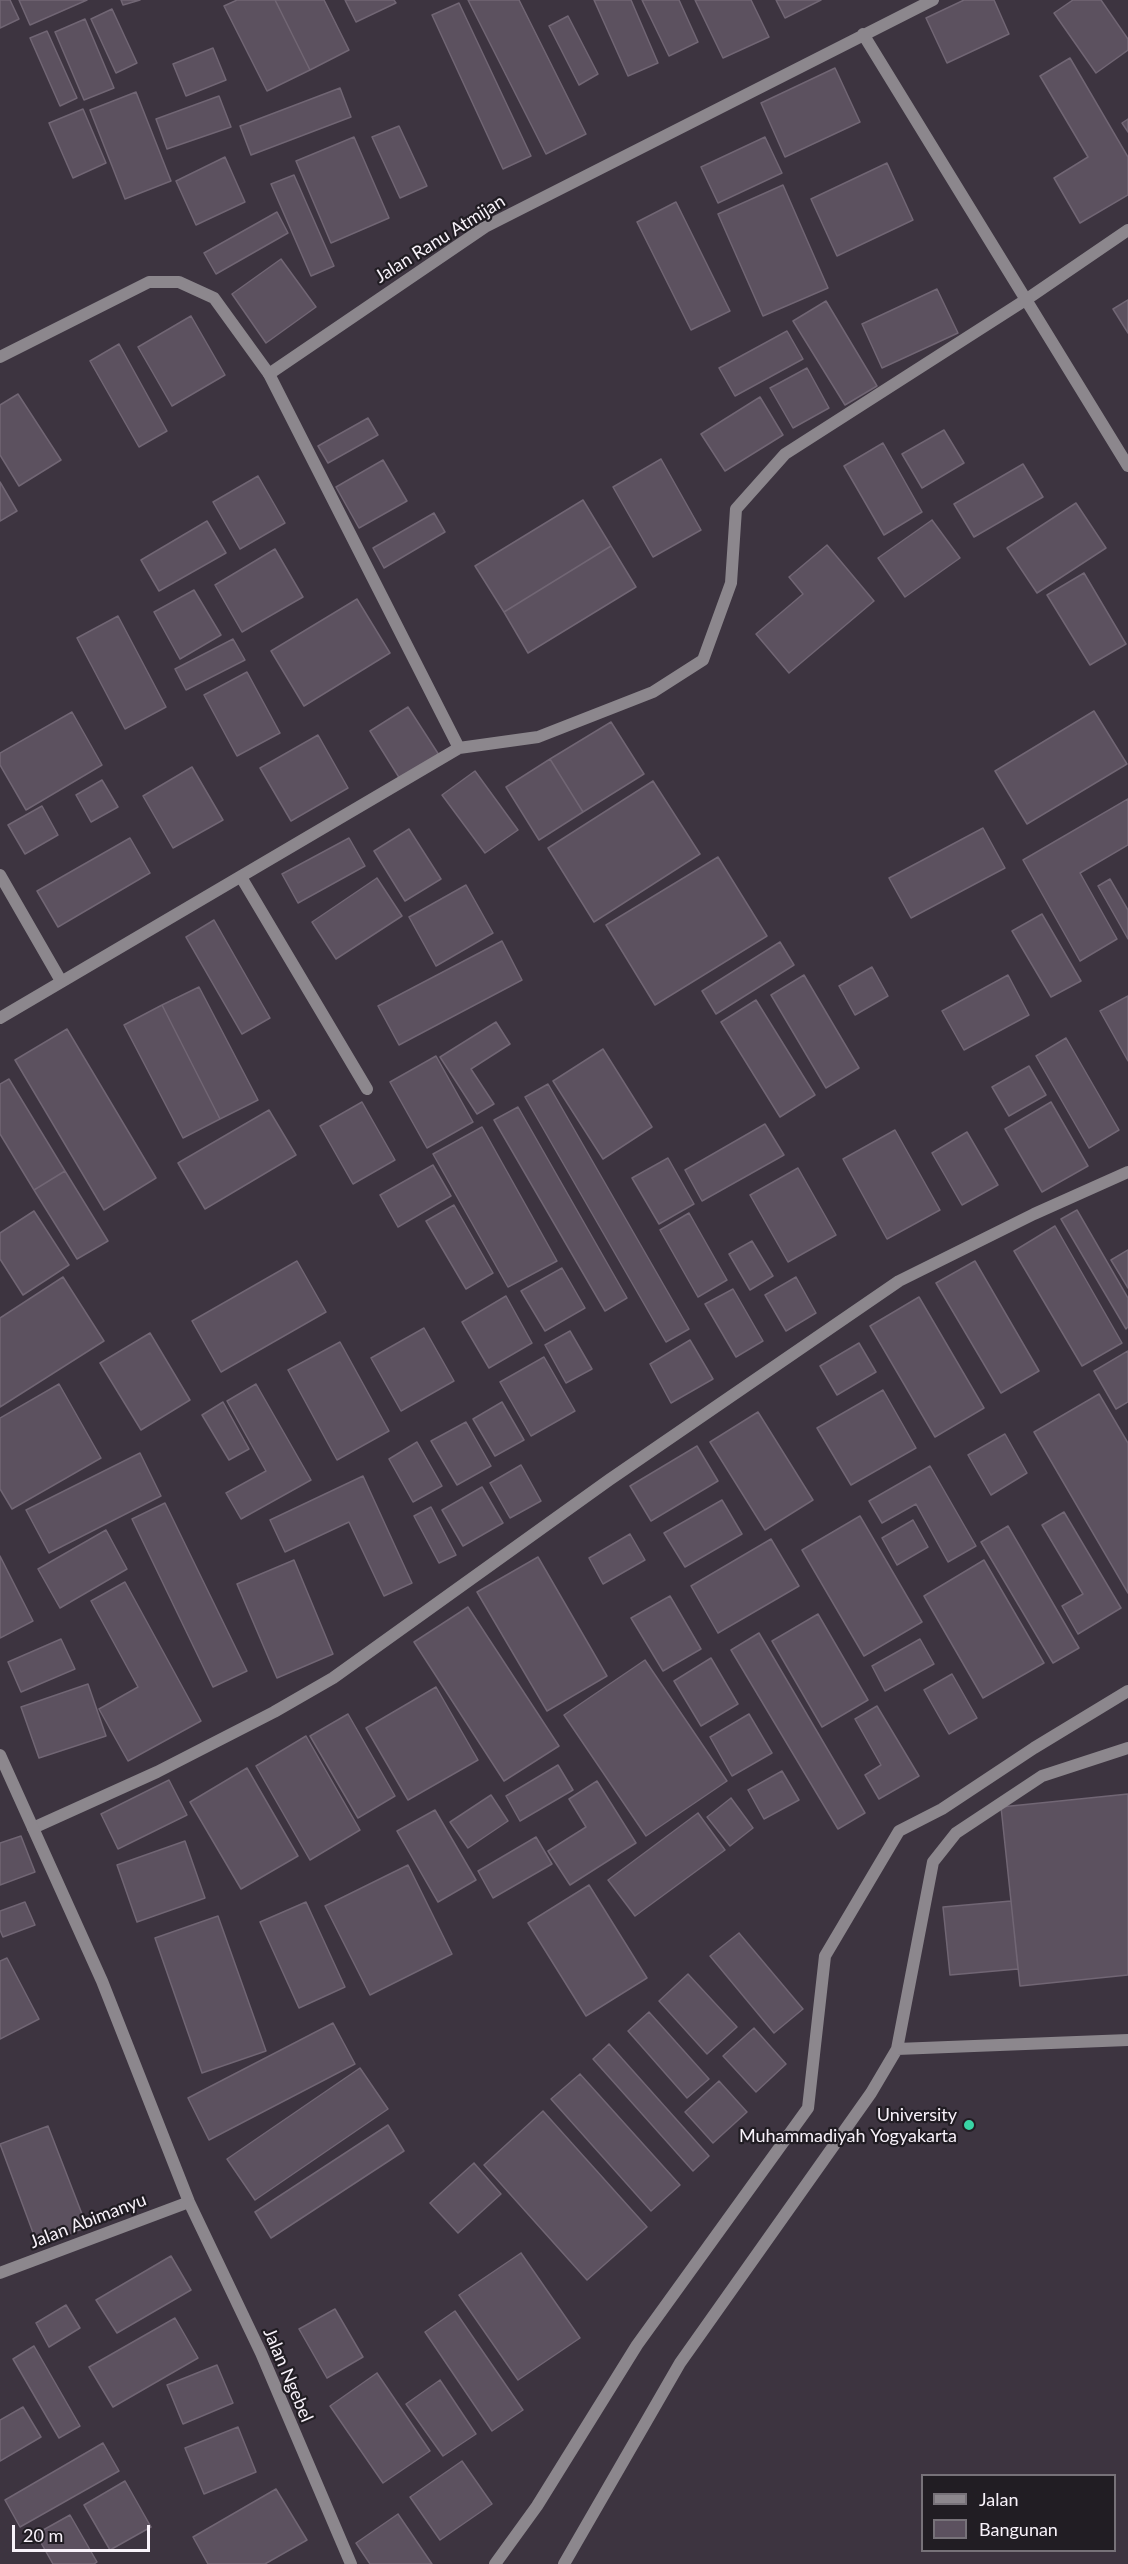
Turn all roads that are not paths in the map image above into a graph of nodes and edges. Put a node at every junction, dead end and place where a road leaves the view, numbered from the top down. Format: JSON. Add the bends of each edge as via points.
{"nodes":[{"id":1,"x":933,"y":0,"type":"edge"},
{"id":2,"x":863,"y":34,"type":"junction"},
{"id":3,"x":1128,"y":230,"type":"edge"},
{"id":4,"x":1027,"y":299,"type":"junction"},
{"id":5,"x":0,"y":357,"type":"edge"},
{"id":6,"x":269,"y":374,"type":"junction"},
{"id":7,"x":1128,"y":466,"type":"edge"},
{"id":8,"x":459,"y":748,"type":"junction"},
{"id":9,"x":0,"y":875,"type":"edge"},
{"id":10,"x":241,"y":876,"type":"junction"},
{"id":11,"x":62,"y":981,"type":"junction"},
{"id":12,"x":0,"y":1018,"type":"edge"},
{"id":13,"x":368,"y":1089,"type":"dead end"},
{"id":14,"x":1128,"y":1172,"type":"edge"},
{"id":15,"x":1128,"y":1691,"type":"edge"},
{"id":16,"x":1128,"y":1748,"type":"edge"},
{"id":17,"x":0,"y":1755,"type":"edge"},
{"id":18,"x":33,"y":1828,"type":"junction"},
{"id":19,"x":1128,"y":2040,"type":"edge"},
{"id":20,"x":897,"y":2049,"type":"junction"},
{"id":21,"x":189,"y":2202,"type":"junction"},
{"id":22,"x":0,"y":2273,"type":"edge"},
{"id":23,"x":351,"y":2564,"type":"edge"},
{"id":24,"x":495,"y":2564,"type":"edge"},
{"id":25,"x":564,"y":2564,"type":"edge"}],
"edges":[{"from":1,"to":2,"type":"street","name":"Jalan Ranu Atmijan"},
{"from":2,"to":4,"type":"street"},
{"from":2,"to":6,"type":"street","name":"Jalan Ranu Atmijan","via":[[485,227]]},
{"from":3,"to":4,"type":"street"},
{"from":4,"to":7,"type":"street"},
{"from":4,"to":8,"type":"street","via":[[785,454],[736,509],[731,583],[703,660],[653,692],[538,737]]},
{"from":5,"to":6,"type":"street","via":[[149,282],[179,282],[214,298]]},
{"from":6,"to":8,"type":"street"},
{"from":8,"to":10,"type":"street"},
{"from":9,"to":11,"type":"street"},
{"from":10,"to":11,"type":"street"},
{"from":10,"to":13,"type":"street"},
{"from":11,"to":12,"type":"street"},
{"from":14,"to":18,"type":"street","via":[[899,1281],[609,1480],[333,1678],[157,1772]]},
{"from":15,"to":24,"type":"street","via":[[942,1809],[898,1831],[825,1956],[808,2108],[637,2345],[537,2506]]},
{"from":16,"to":20,"type":"street","via":[[1042,1776],[956,1833],[947,1844],[932,1865]]},
{"from":17,"to":18,"type":"street","name":"Jalan Ngebel"},
{"from":18,"to":21,"type":"street","name":"Jalan Ngebel","via":[[102,1981]]},
{"from":19,"to":20,"type":"street"},
{"from":20,"to":25,"type":"street","via":[[871,2093],[680,2363]]},
{"from":21,"to":22,"type":"street","name":"Jalan Abimanyu"},
{"from":21,"to":23,"type":"street","name":"Jalan Ngebel","via":[[261,2353]]}]}
